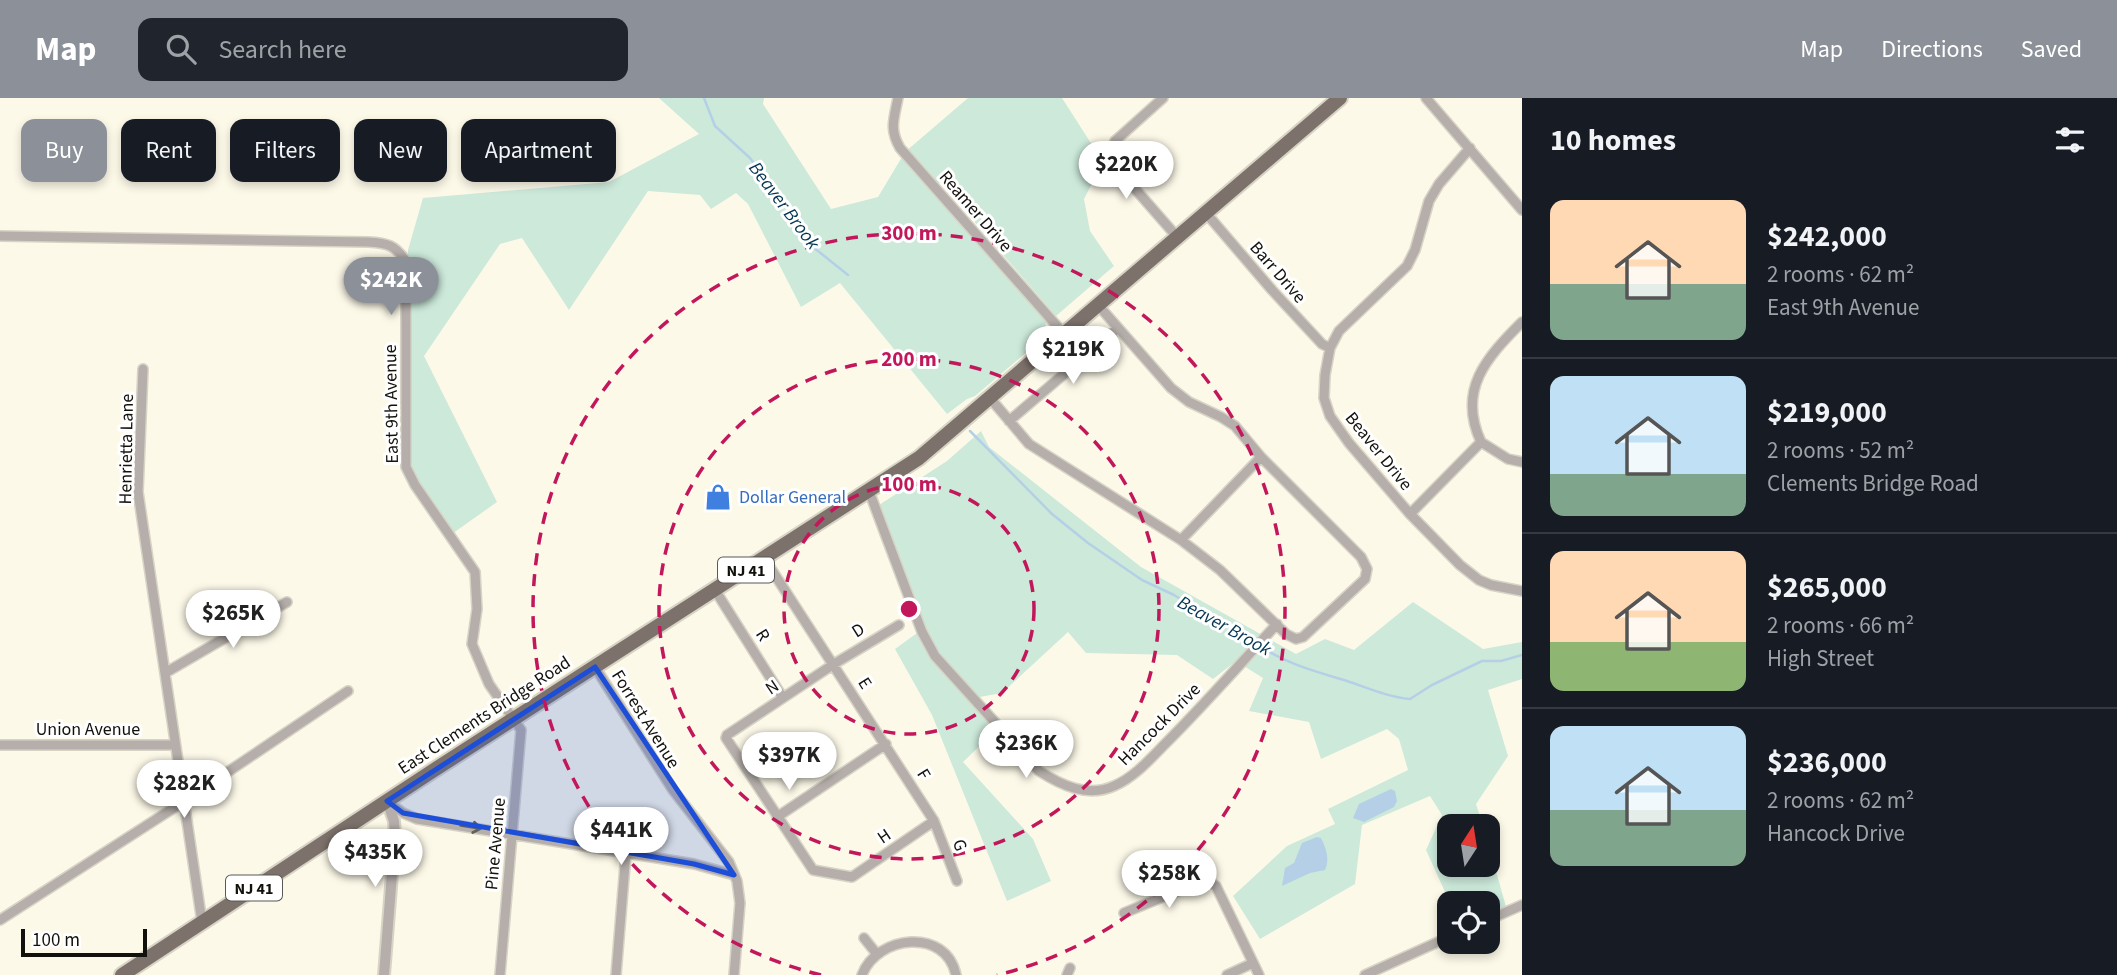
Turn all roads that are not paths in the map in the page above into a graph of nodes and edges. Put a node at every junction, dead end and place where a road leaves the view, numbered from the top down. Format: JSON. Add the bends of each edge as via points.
{"nodes":[{"id":1,"x":898,"y":98,"type":"edge"},
{"id":2,"x":1163,"y":98,"type":"edge"},
{"id":3,"x":1340,"y":98,"type":"edge"},
{"id":4,"x":1426,"y":98,"type":"edge"},
{"id":5,"x":1470,"y":148,"type":"junction"},
{"id":6,"x":1522,"y":210,"type":"edge"},
{"id":7,"x":1206,"y":213,"type":"junction"},
{"id":8,"x":0,"y":236,"type":"edge"},
{"id":9,"x":1178,"y":238,"type":"junction"},
{"id":10,"x":1098,"y":305,"type":"junction"},
{"id":11,"x":1522,"y":321,"type":"edge"},
{"id":12,"x":1118,"y":328,"type":"junction"},
{"id":13,"x":1064,"y":334,"type":"junction"},
{"id":14,"x":1330,"y":348,"type":"junction"},
{"id":15,"x":144,"y":369,"type":"dead end"},
{"id":16,"x":990,"y":398,"type":"junction"},
{"id":17,"x":1009,"y":421,"type":"junction"},
{"id":18,"x":1481,"y":442,"type":"junction"},
{"id":19,"x":1261,"y":457,"type":"junction"},
{"id":20,"x":1522,"y":462,"type":"edge"},
{"id":21,"x":869,"y":491,"type":"junction"},
{"id":22,"x":1409,"y":514,"type":"junction"},
{"id":23,"x":1181,"y":540,"type":"junction"},
{"id":24,"x":764,"y":558,"type":"junction"},
{"id":25,"x":715,"y":590,"type":"junction"},
{"id":26,"x":1522,"y":591,"type":"edge"},
{"id":27,"x":287,"y":602,"type":"dead end"},
{"id":28,"x":1276,"y":624,"type":"junction"},
{"id":29,"x":899,"y":625,"type":"dead end"},
{"id":30,"x":834,"y":664,"type":"junction"},
{"id":31,"x":595,"y":667,"type":"junction"},
{"id":32,"x":165,"y":673,"type":"junction"},
{"id":33,"x":348,"y":691,"type":"dead end"},
{"id":34,"x":783,"y":698,"type":"junction"},
{"id":35,"x":515,"y":718,"type":"junction"},
{"id":36,"x":886,"y":744,"type":"junction"},
{"id":37,"x":0,"y":745,"type":"edge"},
{"id":38,"x":175,"y":745,"type":"junction"},
{"id":39,"x":387,"y":801,"type":"junction"},
{"id":40,"x":183,"y":802,"type":"junction"},
{"id":41,"x":777,"y":817,"type":"junction"},
{"id":42,"x":934,"y":821,"type":"junction"},
{"id":43,"x":512,"y":833,"type":"junction"},
{"id":44,"x":626,"y":853,"type":"junction"},
{"id":45,"x":734,"y":875,"type":"junction"},
{"id":46,"x":957,"y":881,"type":"dead end"},
{"id":47,"x":1522,"y":905,"type":"edge"},
{"id":48,"x":1124,"y":913,"type":"dead end"},
{"id":49,"x":1500,"y":915,"type":"edge"},
{"id":50,"x":0,"y":920,"type":"edge"},
{"id":51,"x":202,"y":922,"type":"junction"},
{"id":52,"x":864,"y":938,"type":"dead end"},
{"id":53,"x":1437,"y":942,"type":"edge"},
{"id":54,"x":876,"y":953,"type":"junction"},
{"id":55,"x":1253,"y":963,"type":"junction"},
{"id":56,"x":122,"y":975,"type":"edge"},
{"id":57,"x":384,"y":975,"type":"edge"},
{"id":58,"x":500,"y":975,"type":"edge"},
{"id":59,"x":616,"y":975,"type":"edge"},
{"id":60,"x":734,"y":975,"type":"edge"},
{"id":61,"x":862,"y":975,"type":"edge"},
{"id":62,"x":956,"y":975,"type":"edge"},
{"id":63,"x":1227,"y":975,"type":"edge"},
{"id":64,"x":1259,"y":975,"type":"edge"},
{"id":65,"x":1365,"y":975,"type":"edge"}],
"edges":[{"from":1,"to":13,"type":"street","name":"Reamer Drive","via":[[892,129],[900,148]]},
{"from":2,"to":9,"type":"street","via":[[1115,141],[1111,157]]},
{"from":3,"to":7,"type":"main road","number":"NJ 41"},
{"from":4,"to":5,"type":"street"},
{"from":5,"to":6,"type":"street"},
{"from":5,"to":14,"type":"street","name":"Beaver Drive","via":[[1429,201],[1407,266],[1339,331]]},
{"from":7,"to":9,"type":"main road","number":"NJ 41"},
{"from":7,"to":14,"type":"street","name":"Barr Drive"},
{"from":8,"to":35,"type":"street","name":"East 9th Avenue","via":[[368,242],[389,243],[400,251],[406,262],[406,467],[475,572],[477,609],[472,644],[489,684]]},
{"from":9,"to":10,"type":"main road","number":"NJ 41"},
{"from":10,"to":12,"type":"street"},
{"from":10,"to":13,"type":"main road","number":"NJ 41"},
{"from":11,"to":18,"type":"street","via":[[1475,383],[1471,411]]},
{"from":12,"to":17,"type":"street"},
{"from":12,"to":19,"type":"street","via":[[1171,388],[1235,426]]},
{"from":13,"to":16,"type":"main road","number":"NJ 41"},
{"from":14,"to":22,"type":"street","name":"Beaver Drive","via":[[1324,398],[1330,416]]},
{"from":15,"to":32,"type":"street","name":"Henrietta Lane","via":[[138,492]]},
{"from":16,"to":17,"type":"street"},
{"from":16,"to":21,"type":"main road","number":"NJ 41","via":[[919,458]]},
{"from":17,"to":23,"type":"street","via":[[1029,444]]},
{"from":18,"to":20,"type":"street"},
{"from":18,"to":22,"type":"street"},
{"from":19,"to":23,"type":"street"},
{"from":19,"to":28,"type":"street","via":[[1361,557],[1367,569],[1364,579],[1303,637],[1291,637]]},
{"from":21,"to":24,"type":"main road","name":"East Clements Bridge Road","number":"NJ 41"},
{"from":21,"to":28,"type":"street","name":"Hancock Drive","via":[[935,656],[1039,771],[1079,791],[1112,787],[1134,774]]},
{"from":22,"to":26,"type":"street","name":"Beaver Drive","via":[[1479,580]]},
{"from":23,"to":28,"type":"street"},
{"from":24,"to":25,"type":"main road","name":"East Clements Bridge Road","number":"NJ 41"},
{"from":24,"to":30,"type":"street"},
{"from":25,"to":31,"type":"main road","name":"East Clements Bridge Road","number":"NJ 41"},
{"from":25,"to":34,"type":"street","name":"R"},
{"from":27,"to":32,"type":"street"},
{"from":29,"to":30,"type":"street","name":"D"},
{"from":30,"to":34,"type":"street","name":"N"},
{"from":30,"to":36,"type":"street","name":"E"},
{"from":31,"to":35,"type":"main road","name":"East Clements Bridge Road","number":"NJ 41"},
{"from":31,"to":45,"type":"street","name":"Forrest Avenue"},
{"from":32,"to":38,"type":"street","name":"Henrietta Lane"},
{"from":33,"to":40,"type":"street"},
{"from":34,"to":41,"type":"street","name":"N","via":[[726,738]]},
{"from":35,"to":39,"type":"main road","name":"East Clements Bridge Road","number":"NJ 41"},
{"from":35,"to":43,"type":"street","name":"Pine Avenue","via":[[521,730]]},
{"from":36,"to":41,"type":"street"},
{"from":36,"to":42,"type":"street","name":"F"},
{"from":37,"to":38,"type":"street","name":"Union Avenue"},
{"from":38,"to":40,"type":"street","name":"Henrietta Lane"},
{"from":39,"to":43,"type":"street","one_way":true,"via":[[417,819]]},
{"from":39,"to":51,"type":"main road","name":"East Clements Bridge Road","number":"NJ 41"},
{"from":39,"to":57,"type":"street","via":[[395,836]]},
{"from":40,"to":50,"type":"street"},
{"from":40,"to":51,"type":"street","name":"Henrietta Lane"},
{"from":41,"to":42,"type":"street","name":"H","via":[[813,870],[852,877]]},
{"from":42,"to":46,"type":"street","name":"G"},
{"from":43,"to":44,"type":"street"},
{"from":43,"to":58,"type":"street","name":"Pine Avenue"},
{"from":44,"to":45,"type":"street"},
{"from":44,"to":59,"type":"street"},
{"from":45,"to":60,"type":"street","name":"Forrest Avenue","via":[[740,903]]},
{"from":47,"to":49,"type":"street"},
{"from":48,"to":55,"type":"street","via":[[1208,881],[1216,886]]},
{"from":51,"to":56,"type":"main road","name":"East Clements Bridge Road","number":"NJ 41"},
{"from":52,"to":54,"type":"street"},
{"from":53,"to":65,"type":"street"},
{"from":54,"to":61,"type":"street"},
{"from":54,"to":62,"type":"street","via":[[895,943],[931,945],[945,954]]},
{"from":55,"to":63,"type":"street"},
{"from":55,"to":64,"type":"street"}]}
